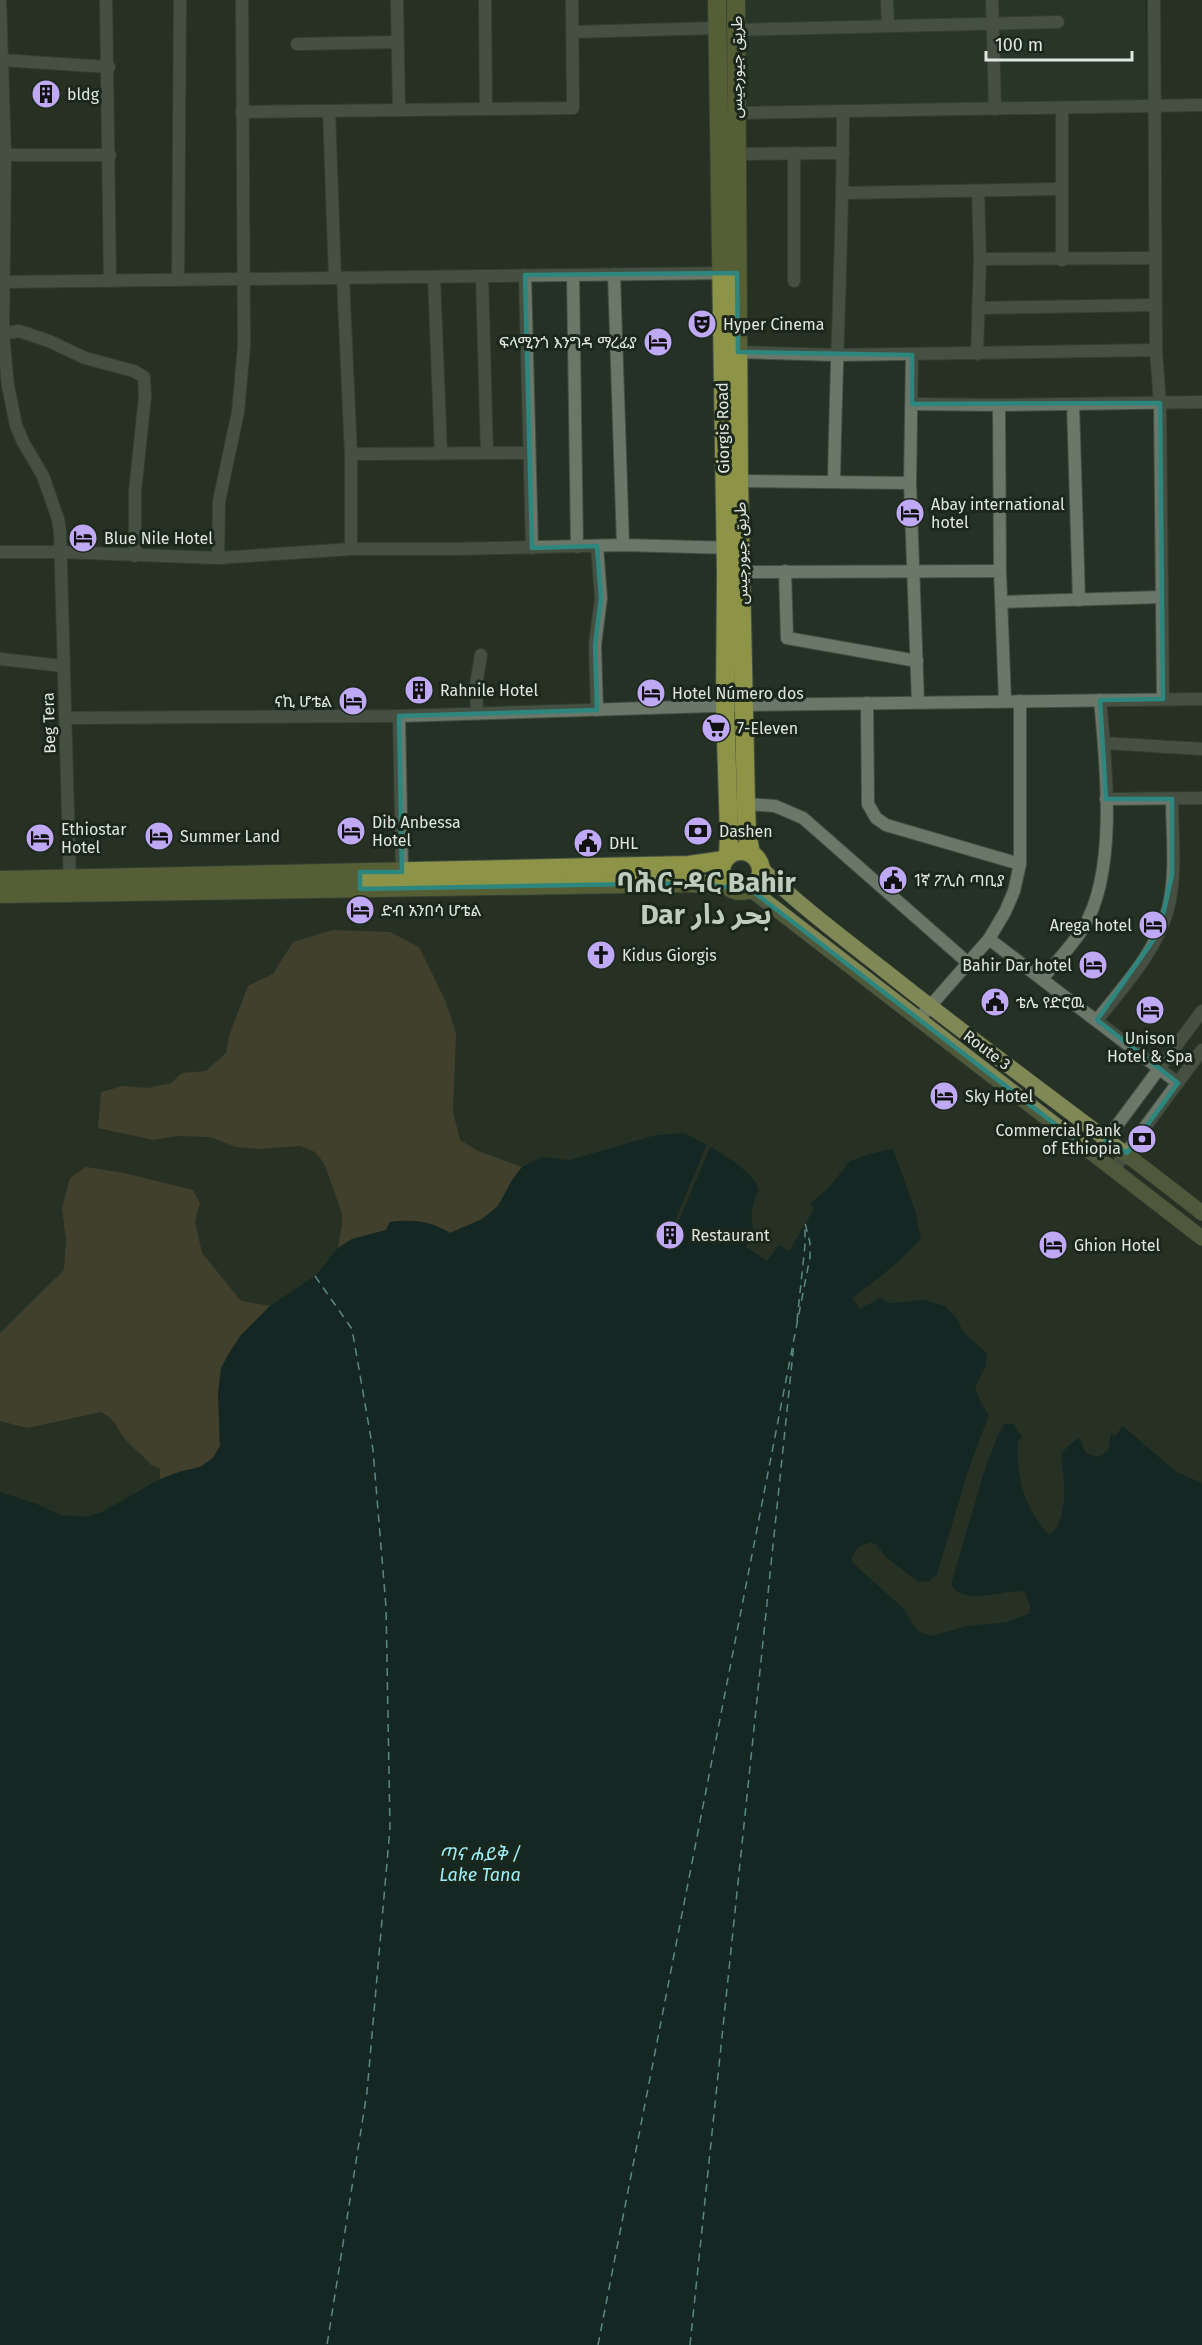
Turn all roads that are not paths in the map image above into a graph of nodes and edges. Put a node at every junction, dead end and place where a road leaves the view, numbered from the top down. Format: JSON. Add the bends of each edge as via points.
{"nodes":[{"id":1,"x":0,"y":0,"type":"edge"},
{"id":2,"x":106,"y":0,"type":"edge"},
{"id":3,"x":180,"y":0,"type":"edge"},
{"id":4,"x":242,"y":0,"type":"edge"},
{"id":5,"x":397,"y":0,"type":"edge"},
{"id":6,"x":485,"y":0,"type":"edge"},
{"id":7,"x":572,"y":0,"type":"edge"},
{"id":8,"x":717,"y":0,"type":"edge"},
{"id":9,"x":736,"y":0,"type":"edge"},
{"id":10,"x":887,"y":0,"type":"edge"},
{"id":11,"x":992,"y":0,"type":"edge"},
{"id":12,"x":1154,"y":0,"type":"edge"},
{"id":13,"x":1058,"y":22,"type":"dead end"},
{"id":14,"x":993,"y":24,"type":"junction"},
{"id":15,"x":888,"y":26,"type":"junction"},
{"id":16,"x":717,"y":28,"type":"junction"},
{"id":17,"x":736,"y":30,"type":"junction"},
{"id":18,"x":572,"y":32,"type":"junction"},
{"id":19,"x":397,"y":42,"type":"junction"},
{"id":20,"x":297,"y":44,"type":"dead end"},
{"id":21,"x":1,"y":59,"type":"edge"},
{"id":22,"x":109,"y":67,"type":"junction"},
{"id":23,"x":1202,"y":105,"type":"edge"},
{"id":24,"x":1155,"y":106,"type":"junction"},
{"id":25,"x":1062,"y":108,"type":"junction"},
{"id":26,"x":486,"y":109,"type":"junction"},
{"id":27,"x":995,"y":109,"type":"junction"},
{"id":28,"x":399,"y":110,"type":"junction"},
{"id":29,"x":329,"y":111,"type":"junction"},
{"id":30,"x":843,"y":111,"type":"junction"},
{"id":31,"x":242,"y":112,"type":"junction"},
{"id":32,"x":727,"y":113,"type":"junction"},
{"id":33,"x":794,"y":153,"type":"junction"},
{"id":34,"x":843,"y":153,"type":"junction"},
{"id":35,"x":736,"y":154,"type":"junction"},
{"id":36,"x":2,"y":155,"type":"edge"},
{"id":37,"x":110,"y":155,"type":"junction"},
{"id":38,"x":1061,"y":189,"type":"junction"},
{"id":39,"x":978,"y":192,"type":"junction"},
{"id":40,"x":843,"y":193,"type":"junction"},
{"id":41,"x":1155,"y":258,"type":"junction"},
{"id":42,"x":980,"y":259,"type":"junction"},
{"id":43,"x":1062,"y":260,"type":"junction"},
{"id":44,"x":729,"y":273,"type":"junction"},
{"id":45,"x":614,"y":274,"type":"junction"},
{"id":46,"x":525,"y":275,"type":"junction"},
{"id":47,"x":573,"y":275,"type":"junction"},
{"id":48,"x":482,"y":276,"type":"junction"},
{"id":49,"x":434,"y":277,"type":"junction"},
{"id":50,"x":339,"y":278,"type":"junction"},
{"id":51,"x":243,"y":279,"type":"junction"},
{"id":52,"x":178,"y":280,"type":"junction"},
{"id":53,"x":110,"y":281,"type":"junction"},
{"id":54,"x":794,"y":281,"type":"dead end"},
{"id":55,"x":2,"y":286,"type":"edge"},
{"id":56,"x":1156,"y":304,"type":"junction"},
{"id":57,"x":978,"y":308,"type":"junction"},
{"id":58,"x":2,"y":334,"type":"edge"},
{"id":59,"x":1156,"y":350,"type":"junction"},
{"id":60,"x":738,"y":352,"type":"junction"},
{"id":61,"x":977,"y":354,"type":"junction"},
{"id":62,"x":836,"y":355,"type":"junction"},
{"id":63,"x":912,"y":355,"type":"junction"},
{"id":64,"x":1202,"y":402,"type":"edge"},
{"id":65,"x":1160,"y":403,"type":"junction"},
{"id":66,"x":912,"y":404,"type":"junction"},
{"id":67,"x":1073,"y":404,"type":"junction"},
{"id":68,"x":999,"y":405,"type":"junction"},
{"id":69,"x":6,"y":408,"type":"edge"},
{"id":70,"x":441,"y":453,"type":"junction"},
{"id":71,"x":487,"y":453,"type":"junction"},
{"id":72,"x":528,"y":453,"type":"junction"},
{"id":73,"x":351,"y":454,"type":"junction"},
{"id":74,"x":739,"y":481,"type":"junction"},
{"id":75,"x":834,"y":482,"type":"junction"},
{"id":76,"x":910,"y":483,"type":"junction"},
{"id":77,"x":623,"y":544,"type":"junction"},
{"id":78,"x":597,"y":546,"type":"junction"},
{"id":79,"x":577,"y":547,"type":"junction"},
{"id":80,"x":532,"y":548,"type":"junction"},
{"id":81,"x":732,"y":548,"type":"junction"},
{"id":82,"x":351,"y":549,"type":"junction"},
{"id":83,"x":0,"y":552,"type":"edge"},
{"id":84,"x":61,"y":552,"type":"junction"},
{"id":85,"x":135,"y":556,"type":"junction"},
{"id":86,"x":218,"y":558,"type":"junction"},
{"id":87,"x":913,"y":570,"type":"junction"},
{"id":88,"x":785,"y":571,"type":"junction"},
{"id":89,"x":1000,"y":571,"type":"junction"},
{"id":90,"x":733,"y":572,"type":"junction"},
{"id":91,"x":1162,"y":597,"type":"junction"},
{"id":92,"x":1079,"y":600,"type":"junction"},
{"id":93,"x":1002,"y":602,"type":"junction"},
{"id":94,"x":481,"y":655,"type":"dead end"},
{"id":95,"x":0,"y":659,"type":"edge"},
{"id":96,"x":916,"y":661,"type":"junction"},
{"id":97,"x":63,"y":666,"type":"junction"},
{"id":98,"x":1163,"y":699,"type":"junction"},
{"id":99,"x":1202,"y":699,"type":"edge"},
{"id":100,"x":1100,"y":700,"type":"junction"},
{"id":101,"x":1005,"y":701,"type":"junction"},
{"id":102,"x":1020,"y":701,"type":"junction"},
{"id":103,"x":918,"y":702,"type":"junction"},
{"id":104,"x":867,"y":703,"type":"junction"},
{"id":105,"x":734,"y":705,"type":"junction"},
{"id":106,"x":597,"y":710,"type":"junction"},
{"id":107,"x":477,"y":713,"type":"junction"},
{"id":108,"x":399,"y":716,"type":"junction"},
{"id":109,"x":66,"y":718,"type":"junction"},
{"id":110,"x":1104,"y":743,"type":"junction"},
{"id":111,"x":1202,"y":749,"type":"edge"},
{"id":112,"x":1202,"y":798,"type":"edge"},
{"id":113,"x":1106,"y":799,"type":"junction"},
{"id":114,"x":1172,"y":799,"type":"junction"},
{"id":115,"x":746,"y":804,"type":"junction"},
{"id":116,"x":726,"y":858,"type":"junction"},
{"id":117,"x":756,"y":861,"type":"junction"},
{"id":118,"x":1020,"y":864,"type":"junction"},
{"id":119,"x":628,"y":875,"type":"junction"},
{"id":120,"x":412,"y":877,"type":"junction"},
{"id":121,"x":0,"y":880,"type":"edge"},
{"id":122,"x":70,"y":886,"type":"junction"},
{"id":123,"x":727,"y":886,"type":"junction"},
{"id":124,"x":750,"y":890,"type":"junction"},
{"id":125,"x":0,"y":894,"type":"edge"},
{"id":126,"x":989,"y":939,"type":"junction"},
{"id":127,"x":967,"y":962,"type":"junction"},
{"id":128,"x":1042,"y":979,"type":"junction"},
{"id":129,"x":930,"y":1006,"type":"junction"},
{"id":130,"x":1202,"y":1011,"type":"edge"},
{"id":131,"x":918,"y":1020,"type":"junction"},
{"id":132,"x":1097,"y":1020,"type":"junction"},
{"id":133,"x":1202,"y":1050,"type":"edge"},
{"id":134,"x":1159,"y":1068,"type":"junction"},
{"id":135,"x":1178,"y":1083,"type":"junction"},
{"id":136,"x":1107,"y":1140,"type":"junction"},
{"id":137,"x":1126,"y":1153,"type":"junction"},
{"id":138,"x":1095,"y":1155,"type":"junction"},
{"id":139,"x":1114,"y":1169,"type":"junction"},
{"id":140,"x":1202,"y":1213,"type":"edge"},
{"id":141,"x":1202,"y":1238,"type":"edge"}],
"edges":[{"from":1,"to":21,"type":"street","name":"Beg Tera"},
{"from":2,"to":22,"type":"street"},
{"from":3,"to":52,"type":"street"},
{"from":4,"to":31,"type":"street"},
{"from":5,"to":19,"type":"street"},
{"from":6,"to":26,"type":"street"},
{"from":7,"to":18,"type":"street"},
{"from":8,"to":16,"type":"highway","name":"Giorgis Road"},
{"from":9,"to":17,"type":"highway","name":"طريق جيورجيس"},
{"from":10,"to":15,"type":"street"},
{"from":11,"to":14,"type":"street"},
{"from":12,"to":24,"type":"street"},
{"from":13,"to":14,"type":"street"},
{"from":14,"to":15,"type":"street"},
{"from":14,"to":27,"type":"street"},
{"from":15,"to":17,"type":"street"},
{"from":16,"to":18,"type":"street"},
{"from":16,"to":32,"type":"highway","name":"Giorgis Road"},
{"from":17,"to":32,"type":"highway","name":"طريق جيورجيس"},
{"from":18,"to":26,"type":"street","via":[[573,108]]},
{"from":19,"to":20,"type":"street"},
{"from":19,"to":28,"type":"street"},
{"from":21,"to":22,"type":"street"},
{"from":21,"to":36,"type":"street","name":"Beg Tera"},
{"from":22,"to":37,"type":"street"},
{"from":23,"to":24,"type":"street"},
{"from":24,"to":25,"type":"street"},
{"from":24,"to":41,"type":"street"},
{"from":25,"to":27,"type":"street"},
{"from":25,"to":38,"type":"street"},
{"from":26,"to":28,"type":"street"},
{"from":27,"to":30,"type":"street"},
{"from":28,"to":29,"type":"street"},
{"from":29,"to":31,"type":"street"},
{"from":29,"to":50,"type":"street"},
{"from":30,"to":32,"type":"street"},
{"from":30,"to":34,"type":"street"},
{"from":31,"to":51,"type":"street"},
{"from":32,"to":35,"type":"highway","name":"طريق جيورجيس"},
{"from":32,"to":44,"type":"highway","name":"Giorgis Road"},
{"from":33,"to":34,"type":"street"},
{"from":33,"to":35,"type":"street"},
{"from":33,"to":54,"type":"street"},
{"from":34,"to":40,"type":"street"},
{"from":35,"to":44,"type":"highway","name":"طريق جيورجيس"},
{"from":36,"to":37,"type":"street"},
{"from":36,"to":55,"type":"street","name":"Beg Tera"},
{"from":37,"to":53,"type":"street"},
{"from":38,"to":39,"type":"street"},
{"from":38,"to":43,"type":"street"},
{"from":39,"to":40,"type":"street"},
{"from":39,"to":42,"type":"street"},
{"from":40,"to":62,"type":"street"},
{"from":41,"to":43,"type":"street"},
{"from":41,"to":56,"type":"street"},
{"from":42,"to":43,"type":"street"},
{"from":42,"to":57,"type":"street"},
{"from":44,"to":45,"type":"street"},
{"from":44,"to":60,"type":"highway","name":"طريق جيورجيس"},
{"from":44,"to":81,"type":"highway","name":"Giorgis Road"},
{"from":45,"to":47,"type":"street"},
{"from":45,"to":77,"type":"street"},
{"from":46,"to":47,"type":"street"},
{"from":46,"to":48,"type":"street"},
{"from":46,"to":72,"type":"street"},
{"from":47,"to":79,"type":"street"},
{"from":48,"to":49,"type":"street"},
{"from":48,"to":71,"type":"street"},
{"from":49,"to":50,"type":"street"},
{"from":49,"to":70,"type":"street"},
{"from":50,"to":51,"type":"street"},
{"from":50,"to":73,"type":"street"},
{"from":51,"to":52,"type":"street"},
{"from":51,"to":86,"type":"street","via":[[241,379],[219,501]]},
{"from":52,"to":53,"type":"street"},
{"from":53,"to":55,"type":"street"},
{"from":55,"to":58,"type":"street","name":"Beg Tera"},
{"from":56,"to":57,"type":"street"},
{"from":56,"to":59,"type":"street"},
{"from":57,"to":61,"type":"street"},
{"from":58,"to":69,"type":"street","name":"Beg Tera"},
{"from":58,"to":85,"type":"street","via":[[18,331],[144,377],[135,492]]},
{"from":59,"to":61,"type":"street"},
{"from":59,"to":65,"type":"street"},
{"from":60,"to":62,"type":"street"},
{"from":60,"to":74,"type":"highway","name":"طريق جيورجيس"},
{"from":61,"to":63,"type":"street"},
{"from":62,"to":63,"type":"street"},
{"from":62,"to":75,"type":"street"},
{"from":63,"to":66,"type":"street"},
{"from":64,"to":65,"type":"street"},
{"from":65,"to":67,"type":"street"},
{"from":65,"to":91,"type":"street"},
{"from":66,"to":68,"type":"street"},
{"from":66,"to":76,"type":"street"},
{"from":67,"to":68,"type":"street"},
{"from":67,"to":92,"type":"street"},
{"from":68,"to":89,"type":"street"},
{"from":69,"to":84,"type":"street","name":"Beg Tera","via":[[43,476],[55,508]]},
{"from":70,"to":71,"type":"street"},
{"from":70,"to":73,"type":"street"},
{"from":71,"to":72,"type":"street"},
{"from":72,"to":80,"type":"street"},
{"from":73,"to":82,"type":"street"},
{"from":74,"to":75,"type":"street"},
{"from":74,"to":81,"type":"highway","name":"طريق جيورجيس"},
{"from":75,"to":76,"type":"street"},
{"from":76,"to":87,"type":"street"},
{"from":77,"to":78,"type":"street"},
{"from":77,"to":81,"type":"street"},
{"from":78,"to":79,"type":"street"},
{"from":78,"to":106,"type":"street","via":[[601,598],[595,645]]},
{"from":79,"to":80,"type":"street"},
{"from":80,"to":82,"type":"street"},
{"from":81,"to":90,"type":"highway","name":"طريق جيورجيس"},
{"from":82,"to":86,"type":"street"},
{"from":83,"to":84,"type":"street"},
{"from":84,"to":85,"type":"street"},
{"from":84,"to":97,"type":"street","name":"Beg Tera"},
{"from":85,"to":86,"type":"street"},
{"from":87,"to":88,"type":"street"},
{"from":87,"to":89,"type":"street"},
{"from":87,"to":96,"type":"street"},
{"from":88,"to":90,"type":"street"},
{"from":88,"to":96,"type":"street","via":[[787,638]]},
{"from":89,"to":93,"type":"street"},
{"from":90,"to":105,"type":"highway","name":"طريق جيورجيس"},
{"from":91,"to":92,"type":"street"},
{"from":91,"to":98,"type":"street"},
{"from":92,"to":93,"type":"street"},
{"from":93,"to":101,"type":"street"},
{"from":94,"to":107,"type":"street"},
{"from":95,"to":97,"type":"street"},
{"from":96,"to":103,"type":"street"},
{"from":97,"to":109,"type":"street","name":"Beg Tera"},
{"from":98,"to":99,"type":"street"},
{"from":98,"to":100,"type":"street"},
{"from":100,"to":102,"type":"street"},
{"from":100,"to":110,"type":"street"},
{"from":101,"to":102,"type":"street"},
{"from":101,"to":103,"type":"street"},
{"from":102,"to":118,"type":"street"},
{"from":103,"to":104,"type":"street"},
{"from":104,"to":105,"type":"street"},
{"from":104,"to":118,"type":"street","via":[[868,804],[876,818],[886,825]]},
{"from":105,"to":106,"type":"street"},
{"from":105,"to":115,"type":"highway","name":"طريق جيورجيس"},
{"from":105,"to":116,"type":"highway"},
{"from":106,"to":107,"type":"street"},
{"from":107,"to":108,"type":"street"},
{"from":108,"to":109,"type":"street"},
{"from":108,"to":120,"type":"street"},
{"from":109,"to":122,"type":"street","name":"Beg Tera"},
{"from":110,"to":111,"type":"street"},
{"from":110,"to":113,"type":"street"},
{"from":112,"to":114,"type":"street"},
{"from":113,"to":114,"type":"street"},
{"from":113,"to":128,"type":"street","via":[[1103,867],[1096,899],[1084,927]]},
{"from":114,"to":132,"type":"street","via":[[1168,908],[1145,959]]},
{"from":115,"to":117,"type":"highway","name":"طريق جيورجيس","via":[[747,834]]},
{"from":115,"to":127,"type":"street","via":[[775,806],[803,818]]},
{"from":116,"to":117,"type":"highway","via":[[739,851]]},
{"from":116,"to":119,"type":"highway"},
{"from":116,"to":123,"type":"highway","via":[[721,871]]},
{"from":117,"to":124,"type":"highway","via":[[759,880]]},
{"from":117,"to":129,"type":"main road","via":[[788,894]]},
{"from":118,"to":126,"type":"street","via":[[1014,891]]},
{"from":119,"to":120,"type":"highway"},
{"from":119,"to":123,"type":"highway"},
{"from":120,"to":122,"type":"highway"},
{"from":121,"to":122,"type":"highway"},
{"from":122,"to":125,"type":"highway"},
{"from":123,"to":124,"type":"highway"},
{"from":124,"to":131,"type":"main road","name":"Route 3"},
{"from":126,"to":127,"type":"street"},
{"from":126,"to":128,"type":"street"},
{"from":127,"to":129,"type":"street"},
{"from":128,"to":132,"type":"street"},
{"from":129,"to":131,"type":"street"},
{"from":129,"to":136,"type":"main road"},
{"from":130,"to":134,"type":"street"},
{"from":131,"to":138,"type":"main road","name":"Route 3"},
{"from":132,"to":134,"type":"street"},
{"from":133,"to":135,"type":"street"},
{"from":134,"to":135,"type":"street"},
{"from":134,"to":136,"type":"street"},
{"from":135,"to":137,"type":"street"},
{"from":136,"to":137,"type":"main road"},
{"from":136,"to":138,"type":"street"},
{"from":137,"to":139,"type":"street"},
{"from":137,"to":140,"type":"main road"},
{"from":138,"to":139,"type":"main road","name":"Route 3"},
{"from":139,"to":141,"type":"main road","name":"Route 3"}]}
